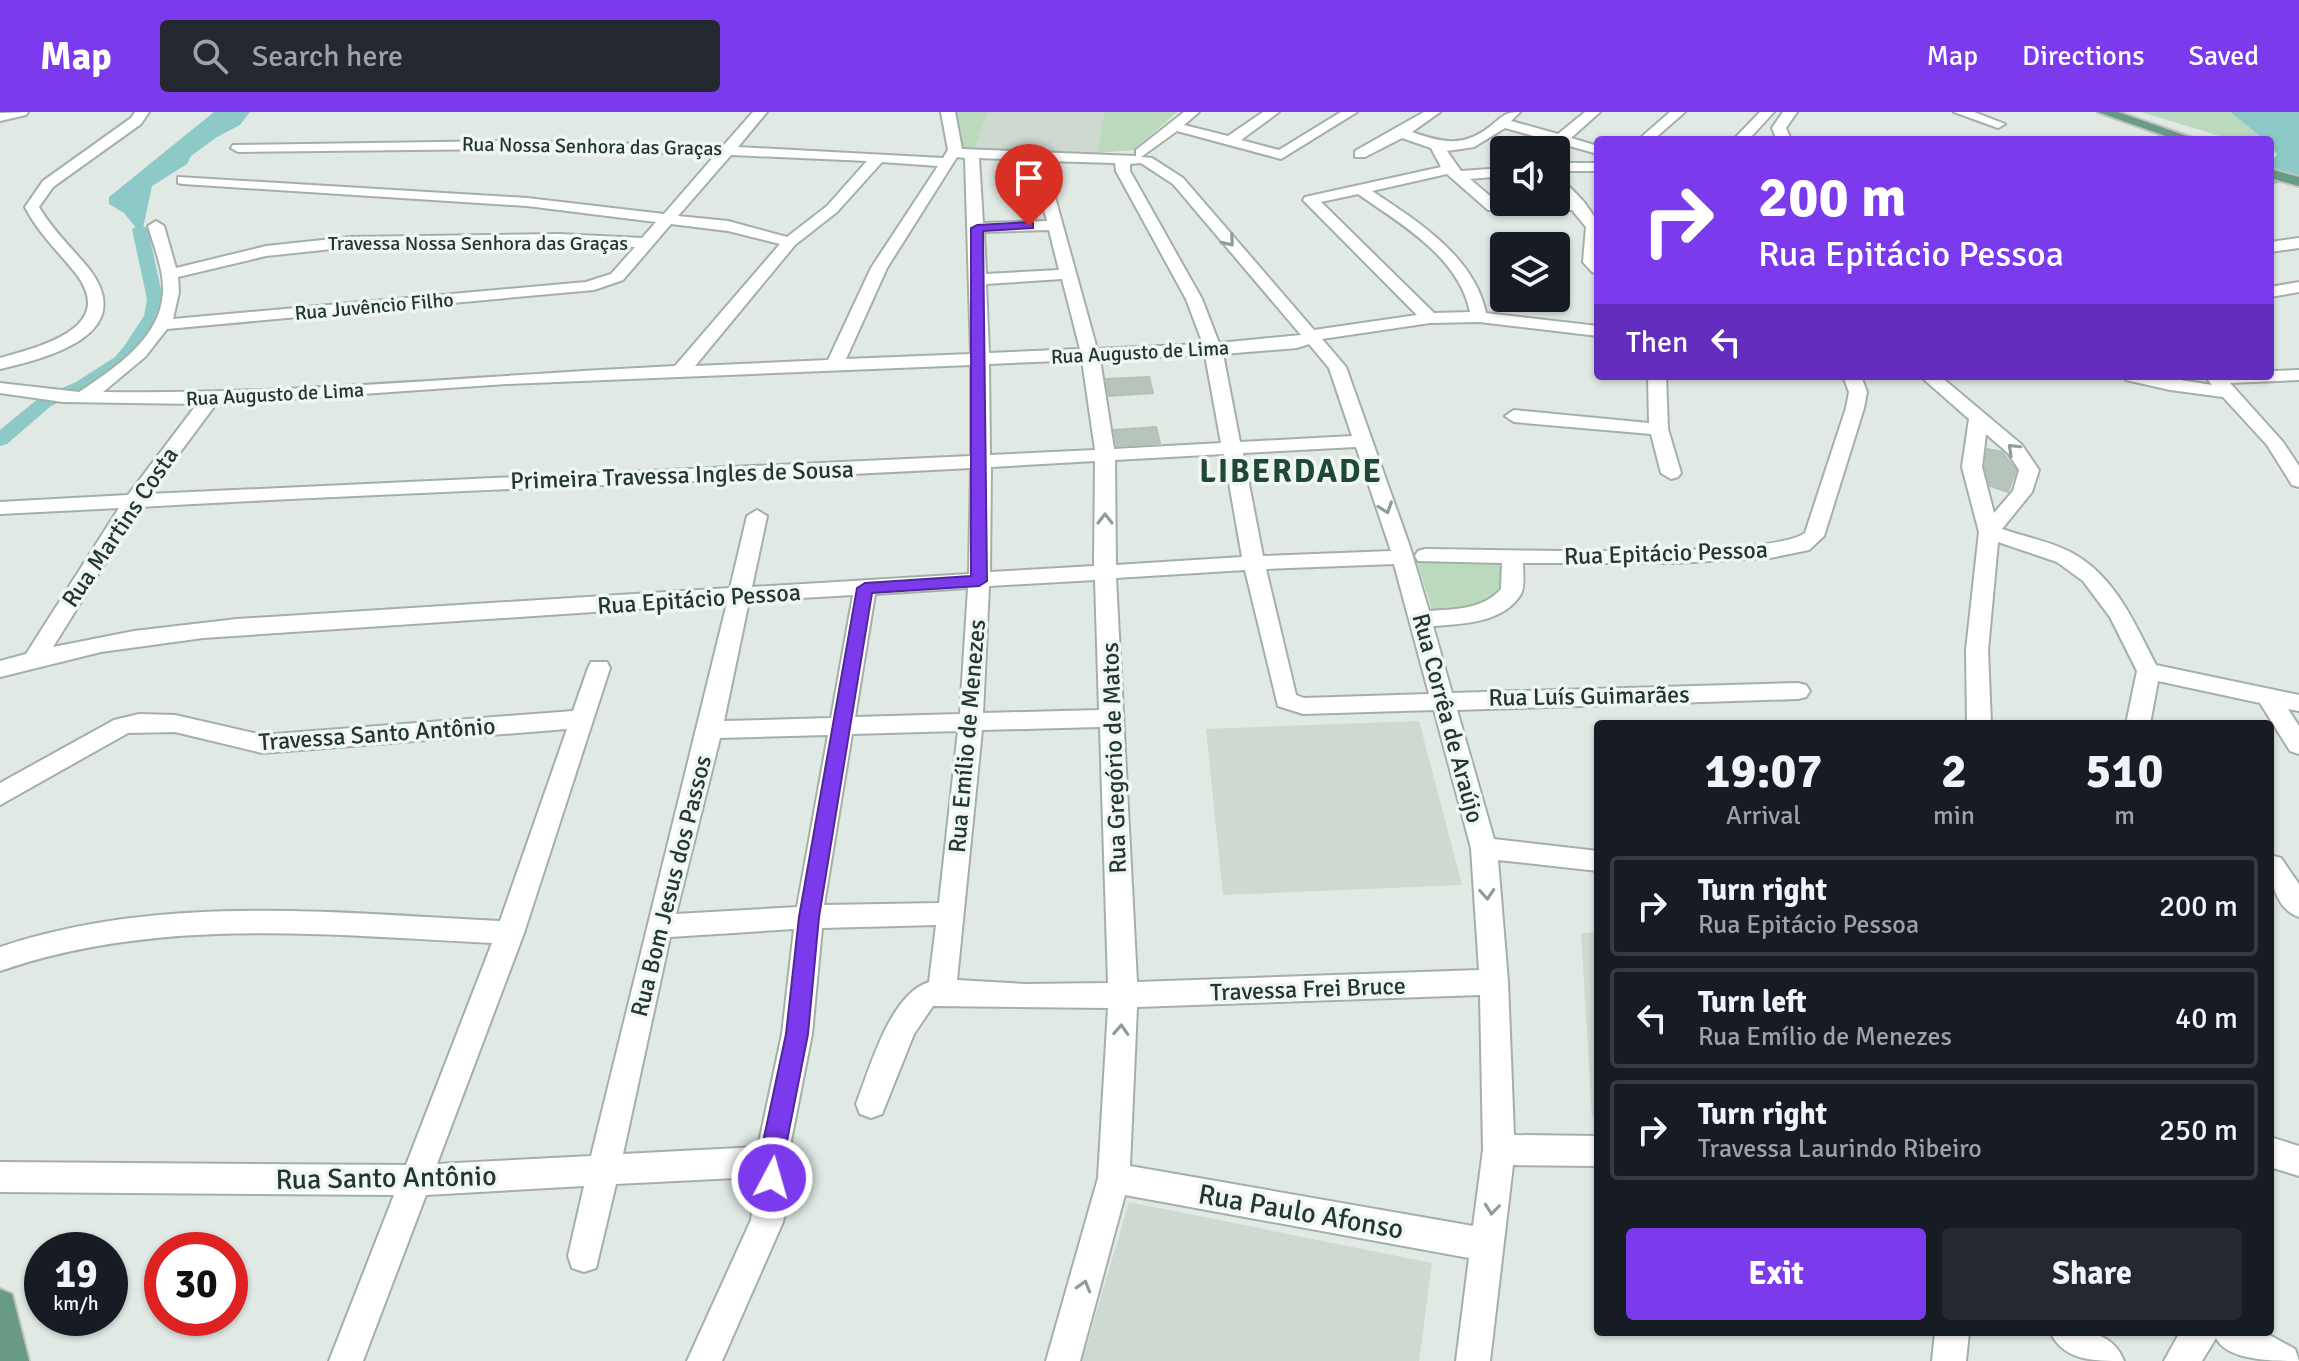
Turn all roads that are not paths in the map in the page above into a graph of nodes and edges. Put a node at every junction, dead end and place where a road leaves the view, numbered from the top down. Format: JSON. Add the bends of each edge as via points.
{"nodes":[{"id":1,"x":21,"y":112,"type":"edge"},
{"id":2,"x":142,"y":112,"type":"edge"},
{"id":3,"x":760,"y":112,"type":"edge"},
{"id":4,"x":948,"y":112,"type":"edge"},
{"id":5,"x":1192,"y":112,"type":"edge"},
{"id":6,"x":1272,"y":112,"type":"edge"},
{"id":7,"x":1350,"y":112,"type":"edge"},
{"id":8,"x":1433,"y":112,"type":"edge"},
{"id":9,"x":1593,"y":112,"type":"edge"},
{"id":10,"x":1678,"y":112,"type":"edge"},
{"id":11,"x":1767,"y":112,"type":"edge"},
{"id":12,"x":1790,"y":112,"type":"edge"},
{"id":13,"x":1942,"y":112,"type":"edge"},
{"id":14,"x":2085,"y":112,"type":"edge"},
{"id":15,"x":2105,"y":112,"type":"edge"},
{"id":16,"x":1966,"y":114,"type":"edge"},
{"id":17,"x":0,"y":117,"type":"edge"},
{"id":18,"x":1508,"y":118,"type":"edge"},
{"id":19,"x":1998,"y":124,"type":"dead end"},
{"id":20,"x":1173,"y":126,"type":"junction"},
{"id":21,"x":1401,"y":133,"type":"junction"},
{"id":22,"x":1551,"y":136,"type":"edge"},
{"id":23,"x":1565,"y":136,"type":"edge"},
{"id":24,"x":1650,"y":136,"type":"edge"},
{"id":25,"x":1744,"y":136,"type":"edge"},
{"id":26,"x":1782,"y":136,"type":"edge"},
{"id":27,"x":2159,"y":136,"type":"edge"},
{"id":28,"x":2179,"y":136,"type":"edge"},
{"id":29,"x":1230,"y":141,"type":"junction"},
{"id":30,"x":1570,"y":143,"type":"edge"},
{"id":31,"x":1436,"y":145,"type":"junction"},
{"id":32,"x":238,"y":148,"type":"dead end"},
{"id":33,"x":730,"y":149,"type":"junction"},
{"id":34,"x":1594,"y":149,"type":"edge"},
{"id":35,"x":1147,"y":154,"type":"junction"},
{"id":36,"x":1360,"y":154,"type":"dead end"},
{"id":37,"x":957,"y":156,"type":"junction"},
{"id":38,"x":1037,"y":156,"type":"junction"},
{"id":39,"x":1084,"y":157,"type":"junction"},
{"id":40,"x":878,"y":158,"type":"junction"},
{"id":41,"x":1122,"y":159,"type":"junction"},
{"id":42,"x":1570,"y":167,"type":"edge"},
{"id":43,"x":1594,"y":167,"type":"edge"},
{"id":44,"x":2274,"y":167,"type":"edge"},
{"id":45,"x":1454,"y":172,"type":"junction"},
{"id":46,"x":1490,"y":172,"type":"edge"},
{"id":47,"x":2274,"y":174,"type":"edge"},
{"id":48,"x":2299,"y":175,"type":"edge"},
{"id":49,"x":183,"y":180,"type":"dead end"},
{"id":50,"x":2299,"y":182,"type":"edge"},
{"id":51,"x":1359,"y":188,"type":"junction"},
{"id":52,"x":1570,"y":196,"type":"edge"},
{"id":53,"x":1579,"y":205,"type":"junction"},
{"id":54,"x":669,"y":220,"type":"junction"},
{"id":55,"x":1055,"y":225,"type":"junction"},
{"id":56,"x":156,"y":226,"type":"dead end"},
{"id":57,"x":1594,"y":227,"type":"edge"},
{"id":58,"x":1594,"y":227,"type":"edge"},
{"id":59,"x":977,"y":228,"type":"junction"},
{"id":60,"x":790,"y":242,"type":"junction"},
{"id":61,"x":648,"y":243,"type":"junction"},
{"id":62,"x":2299,"y":243,"type":"edge"},
{"id":63,"x":2274,"y":246,"type":"edge"},
{"id":64,"x":1594,"y":265,"type":"edge"},
{"id":65,"x":1068,"y":274,"type":"junction"},
{"id":66,"x":168,"y":275,"type":"junction"},
{"id":67,"x":976,"y":280,"type":"junction"},
{"id":68,"x":588,"y":287,"type":"joint"},
{"id":69,"x":2299,"y":287,"type":"edge"},
{"id":70,"x":2274,"y":291,"type":"edge"},
{"id":71,"x":1479,"y":317,"type":"junction"},
{"id":72,"x":1430,"y":318,"type":"junction"},
{"id":73,"x":160,"y":325,"type":"junction"},
{"id":74,"x":1594,"y":331,"type":"edge"},
{"id":75,"x":1310,"y":336,"type":"junction"},
{"id":76,"x":1213,"y":349,"type":"junction"},
{"id":77,"x":1090,"y":354,"type":"junction"},
{"id":78,"x":979,"y":361,"type":"junction"},
{"id":79,"x":0,"y":364,"type":"edge"},
{"id":80,"x":834,"y":367,"type":"junction"},
{"id":81,"x":679,"y":373,"type":"junction"},
{"id":82,"x":2299,"y":375,"type":"edge"},
{"id":83,"x":2274,"y":377,"type":"edge"},
{"id":84,"x":1657,"y":380,"type":"edge"},
{"id":85,"x":1854,"y":380,"type":"edge"},
{"id":86,"x":1934,"y":380,"type":"edge"},
{"id":87,"x":2149,"y":380,"type":"edge"},
{"id":88,"x":2243,"y":380,"type":"edge"},
{"id":89,"x":2220,"y":382,"type":"edge"},
{"id":90,"x":0,"y":388,"type":"edge"},
{"id":91,"x":64,"y":397,"type":"junction"},
{"id":92,"x":210,"y":399,"type":"junction"},
{"id":93,"x":1514,"y":416,"type":"dead end"},
{"id":94,"x":1978,"y":418,"type":"junction"},
{"id":95,"x":1659,"y":429,"type":"junction"},
{"id":96,"x":1364,"y":441,"type":"junction"},
{"id":97,"x":1232,"y":447,"type":"junction"},
{"id":98,"x":1105,"y":454,"type":"junction"},
{"id":99,"x":980,"y":461,"type":"junction"},
{"id":100,"x":1671,"y":473,"type":"dead end"},
{"id":101,"x":2299,"y":481,"type":"edge"},
{"id":102,"x":135,"y":499,"type":"junction"},
{"id":103,"x":0,"y":508,"type":"edge"},
{"id":104,"x":757,"y":516,"type":"dead end"},
{"id":105,"x":1989,"y":532,"type":"junction"},
{"id":106,"x":1413,"y":556,"type":"junction"},
{"id":107,"x":1513,"y":556,"type":"junction"},
{"id":108,"x":1254,"y":563,"type":"junction"},
{"id":109,"x":1105,"y":571,"type":"junction"},
{"id":110,"x":979,"y":581,"type":"junction"},
{"id":111,"x":865,"y":588,"type":"junction"},
{"id":112,"x":741,"y":596,"type":"junction"},
{"id":113,"x":1421,"y":619,"type":"junction"},
{"id":114,"x":34,"y":659,"type":"junction"},
{"id":115,"x":599,"y":668,"type":"dead end"},
{"id":116,"x":0,"y":669,"type":"edge"},
{"id":117,"x":2148,"y":671,"type":"junction"},
{"id":118,"x":1798,"y":691,"type":"dead end"},
{"id":119,"x":2269,"y":698,"type":"junction"},
{"id":120,"x":1442,"y":699,"type":"junction"},
{"id":121,"x":2299,"y":703,"type":"edge"},
{"id":122,"x":1113,"y":718,"type":"junction"},
{"id":123,"x":583,"y":719,"type":"junction"},
{"id":124,"x":1979,"y":720,"type":"edge"},
{"id":125,"x":2139,"y":720,"type":"edge"},
{"id":126,"x":971,"y":721,"type":"junction"},
{"id":127,"x":843,"y":725,"type":"junction"},
{"id":128,"x":710,"y":730,"type":"junction"},
{"id":129,"x":2299,"y":745,"type":"edge"},
{"id":130,"x":0,"y":795,"type":"edge"},
{"id":131,"x":1484,"y":848,"type":"junction"},
{"id":132,"x":1594,"y":861,"type":"edge"},
{"id":133,"x":2274,"y":868,"type":"edge"},
{"id":134,"x":2299,"y":906,"type":"edge"},
{"id":135,"x":951,"y":914,"type":"junction"},
{"id":136,"x":809,"y":917,"type":"junction"},
{"id":137,"x":659,"y":926,"type":"junction"},
{"id":138,"x":510,"y":933,"type":"junction"},
{"id":139,"x":0,"y":959,"type":"edge"},
{"id":140,"x":1494,"y":982,"type":"junction"},
{"id":141,"x":942,"y":990,"type":"junction"},
{"id":142,"x":1123,"y":996,"type":"junction"},
{"id":143,"x":871,"y":1104,"type":"dead end"},
{"id":144,"x":1499,"y":1150,"type":"junction"},
{"id":145,"x":1594,"y":1151,"type":"edge"},
{"id":146,"x":2274,"y":1153,"type":"edge"},
{"id":147,"x":771,"y":1161,"type":"junction"},
{"id":148,"x":2299,"y":1161,"type":"edge"},
{"id":149,"x":602,"y":1169,"type":"junction"},
{"id":150,"x":0,"y":1177,"type":"edge"},
{"id":151,"x":1114,"y":1178,"type":"junction"},
{"id":152,"x":414,"y":1180,"type":"junction"},
{"id":153,"x":1488,"y":1245,"type":"junction"},
{"id":154,"x":584,"y":1256,"type":"dead end"},
{"id":155,"x":0,"y":1306,"type":"edge"},
{"id":156,"x":1952,"y":1336,"type":"edge"},
{"id":157,"x":2073,"y":1336,"type":"edge"},
{"id":158,"x":2198,"y":1336,"type":"edge"},
{"id":159,"x":2237,"y":1336,"type":"edge"},
{"id":160,"x":12,"y":1361,"type":"edge"},
{"id":161,"x":346,"y":1361,"type":"edge"},
{"id":162,"x":704,"y":1361,"type":"edge"},
{"id":163,"x":1063,"y":1361,"type":"edge"},
{"id":164,"x":1473,"y":1361,"type":"edge"},
{"id":165,"x":1949,"y":1361,"type":"edge"},
{"id":166,"x":2107,"y":1361,"type":"edge"},
{"id":167,"x":2181,"y":1361,"type":"edge"},
{"id":168,"x":2283,"y":1361,"type":"edge"}],
"edges":[{"from":1,"to":17,"type":"street"},
{"from":2,"to":79,"type":"street","via":[[48,184],[32,207],[40,225],[92,285],[92,321],[77,337]]},
{"from":3,"to":33,"type":"street","name":"Travessa Nossa Senhora das Graças"},
{"from":4,"to":37,"type":"street","name":"Rua Emílio de Menezes"},
{"from":5,"to":20,"type":"street"},
{"from":6,"to":29,"type":"street"},
{"from":7,"to":29,"type":"street","via":[[1283,155]]},
{"from":8,"to":21,"type":"street"},
{"from":9,"to":23,"type":"street"},
{"from":10,"to":24,"type":"street"},
{"from":11,"to":25,"type":"street"},
{"from":12,"to":26,"type":"street","via":[[1779,128]]},
{"from":13,"to":16,"type":"street"},
{"from":14,"to":27,"type":"main road"},
{"from":15,"to":28,"type":"main road"},
{"from":16,"to":19,"type":"street"},
{"from":18,"to":22,"type":"street"},
{"from":18,"to":31,"type":"street","via":[[1464,148]]},
{"from":20,"to":29,"type":"street"},
{"from":20,"to":35,"type":"street"},
{"from":21,"to":31,"type":"street"},
{"from":21,"to":36,"type":"street"},
{"from":30,"to":34,"type":"street"},
{"from":31,"to":45,"type":"street"},
{"from":32,"to":33,"type":"street","name":"Rua Nossa Senhora das Graças","via":[[426,143]]},
{"from":33,"to":40,"type":"street","name":"Rua Nossa Senhora das Graças"},
{"from":33,"to":54,"type":"street","name":"Travessa Nossa Senhora das Graças"},
{"from":35,"to":39,"type":"street"},
{"from":35,"to":41,"type":"street"},
{"from":35,"to":75,"type":"street","name":"Rua Corrêa de Araújo","one_way":true,"via":[[1178,181]]},
{"from":37,"to":38,"type":"street","name":"Rua Nossa Senhora das Graças"},
{"from":37,"to":40,"type":"street","name":"Rua Nossa Senhora das Graças"},
{"from":37,"to":59,"type":"street","name":"Rua Emílio de Menezes"},
{"from":37,"to":80,"type":"street","via":[[879,268]]},
{"from":38,"to":39,"type":"street","name":"Rua Nossa Senhora das Graças"},
{"from":38,"to":55,"type":"street","name":"Rua Gregório de Matos"},
{"from":39,"to":41,"type":"street"},
{"from":40,"to":60,"type":"street","via":[[832,209]]},
{"from":41,"to":76,"type":"street","via":[[1123,171],[1194,299]]},
{"from":42,"to":43,"type":"street"},
{"from":44,"to":48,"type":"main road"},
{"from":45,"to":46,"type":"street"},
{"from":45,"to":51,"type":"street"},
{"from":45,"to":53,"type":"street","via":[[1493,207]]},
{"from":47,"to":50,"type":"main road"},
{"from":49,"to":54,"type":"street","via":[[527,202]]},
{"from":51,"to":71,"type":"street","via":[[1415,229],[1454,267],[1473,293]]},
{"from":51,"to":72,"type":"street","via":[[1312,198],[1312,203]]},
{"from":52,"to":53,"type":"street"},
{"from":53,"to":57,"type":"street"},
{"from":54,"to":60,"type":"street","via":[[738,227]]},
{"from":54,"to":61,"type":"street","name":"Travessa Nossa Senhora das Graças"},
{"from":55,"to":59,"type":"street"},
{"from":55,"to":65,"type":"street","name":"Rua Gregório de Matos"},
{"from":56,"to":66,"type":"street"},
{"from":58,"to":64,"type":"street"},
{"from":59,"to":67,"type":"street","name":"Rua Emílio de Menezes"},
{"from":60,"to":81,"type":"street"},
{"from":61,"to":66,"type":"street","name":"Travessa Nossa Senhora das Graças","via":[[363,241],[266,251]]},
{"from":61,"to":68,"type":"street","name":"Travessa Nossa Senhora das Graças","via":[[617,277]]},
{"from":62,"to":63,"type":"street"},
{"from":65,"to":67,"type":"street"},
{"from":65,"to":77,"type":"street","name":"Rua Gregório de Matos"},
{"from":66,"to":73,"type":"street","via":[[169,307]]},
{"from":67,"to":78,"type":"street","name":"Rua Emílio de Menezes"},
{"from":68,"to":73,"type":"street","name":"Rua Juvêncio Filho"},
{"from":69,"to":70,"type":"street"},
{"from":71,"to":72,"type":"street","name":"Rua Augusto de Lima"},
{"from":71,"to":74,"type":"street","name":"Rua Augusto de Lima"},
{"from":72,"to":75,"type":"street","name":"Rua Augusto de Lima"},
{"from":73,"to":91,"type":"street","via":[[129,364]]},
{"from":75,"to":76,"type":"street","name":"Rua Augusto de Lima","via":[[1297,343]]},
{"from":75,"to":96,"type":"street","name":"Rua Corrêa de Araújo","via":[[1337,367]]},
{"from":76,"to":77,"type":"street","name":"Rua Augusto de Lima"},
{"from":76,"to":97,"type":"street"},
{"from":77,"to":78,"type":"street","name":"Rua Augusto de Lima"},
{"from":77,"to":98,"type":"street","name":"Rua Gregório de Matos"},
{"from":78,"to":80,"type":"street","name":"Rua Augusto de Lima"},
{"from":78,"to":99,"type":"street","name":"Rua Emílio de Menezes"},
{"from":80,"to":81,"type":"street","name":"Rua Augusto de Lima"},
{"from":81,"to":92,"type":"street","name":"Rua Augusto de Lima"},
{"from":82,"to":83,"type":"street"},
{"from":84,"to":95,"type":"street"},
{"from":85,"to":107,"type":"street","name":"Rua Epitácio Pessoa","via":[[1855,408],[1814,536],[1802,545],[1672,556]]},
{"from":86,"to":94,"type":"street"},
{"from":87,"to":89,"type":"street","via":[[2170,385]]},
{"from":88,"to":89,"type":"street"},
{"from":89,"to":101,"type":"street","via":[[2274,442]]},
{"from":90,"to":91,"type":"street","name":"Rua Augusto de Lima"},
{"from":91,"to":92,"type":"street","name":"Rua Augusto de Lima"},
{"from":92,"to":102,"type":"street","name":"Rua Martins Costa"},
{"from":93,"to":95,"type":"street"},
{"from":94,"to":105,"type":"street","via":[[1972,467]]},
{"from":105,"to":94,"type":"street","one_way":true,"via":[[2022,492],[2029,470],[2015,449]]},
{"from":95,"to":100,"type":"street"},
{"from":96,"to":97,"type":"street","name":"Primeira Travessa Ingles de Sousa"},
{"from":96,"to":106,"type":"street","name":"Rua Corrêa de Araújo","one_way":true},
{"from":97,"to":98,"type":"street","name":"Primeira Travessa Ingles de Sousa"},
{"from":97,"to":108,"type":"street"},
{"from":98,"to":99,"type":"street","name":"Primeira Travessa Ingles de Sousa"},
{"from":109,"to":98,"type":"street","name":"Rua Gregório de Matos","one_way":true},
{"from":99,"to":102,"type":"street","name":"Primeira Travessa Ingles de Sousa"},
{"from":99,"to":110,"type":"street","name":"Rua Emílio de Menezes"},
{"from":102,"to":103,"type":"street","name":"Primeira Travessa Ingles de Sousa"},
{"from":102,"to":114,"type":"street","name":"Rua Martins Costa"},
{"from":104,"to":112,"type":"street","name":"Rua Bom Jesus dos Passos"},
{"from":105,"to":117,"type":"street","via":[[2064,557],[2091,576],[2120,615]]},
{"from":105,"to":124,"type":"street","via":[[1977,650]]},
{"from":106,"to":107,"type":"street","name":"Rua Epitácio Pessoa"},
{"from":106,"to":108,"type":"street","name":"Rua Epitácio Pessoa"},
{"from":106,"to":113,"type":"street","name":"Rua Corrêa de Araújo"},
{"from":107,"to":113,"type":"street","via":[[1512,591],[1498,606]]},
{"from":108,"to":109,"type":"street","name":"Rua Epitácio Pessoa"},
{"from":108,"to":120,"type":"street","name":"Rua Luís Guimarães","via":[[1286,700],[1303,706]]},
{"from":109,"to":110,"type":"street","name":"Rua Epitácio Pessoa"},
{"from":109,"to":122,"type":"street","name":"Rua Gregório de Matos"},
{"from":110,"to":111,"type":"street","name":"Rua Epitácio Pessoa"},
{"from":110,"to":126,"type":"street","name":"Rua Emílio de Menezes"},
{"from":111,"to":112,"type":"street","name":"Rua Epitácio Pessoa"},
{"from":111,"to":127,"type":"street"},
{"from":112,"to":114,"type":"street","name":"Rua Epitácio Pessoa","via":[[171,632]]},
{"from":112,"to":128,"type":"street","name":"Rua Bom Jesus dos Passos"},
{"from":113,"to":120,"type":"street","name":"Rua Corrêa de Araújo"},
{"from":114,"to":116,"type":"street","name":"Rua Epitácio Pessoa"},
{"from":115,"to":123,"type":"street"},
{"from":117,"to":119,"type":"street"},
{"from":117,"to":125,"type":"street"},
{"from":118,"to":120,"type":"street","name":"Rua Luís Guimarães"},
{"from":119,"to":121,"type":"street"},
{"from":119,"to":129,"type":"street"},
{"from":120,"to":131,"type":"street","name":"Rua Corrêa de Araújo"},
{"from":122,"to":126,"type":"street"},
{"from":122,"to":142,"type":"street","name":"Rua Gregório de Matos"},
{"from":123,"to":130,"type":"street","name":"Travessa Santo Antônio","via":[[262,744],[141,720]]},
{"from":123,"to":138,"type":"street"},
{"from":126,"to":127,"type":"street"},
{"from":126,"to":135,"type":"street","name":"Rua Emílio de Menezes"},
{"from":127,"to":128,"type":"street"},
{"from":127,"to":136,"type":"street"},
{"from":128,"to":137,"type":"street","name":"Rua Bom Jesus dos Passos"},
{"from":131,"to":132,"type":"street"},
{"from":131,"to":140,"type":"street","name":"Rua Corrêa de Araújo","one_way":true},
{"from":133,"to":134,"type":"street"},
{"from":135,"to":136,"type":"street"},
{"from":135,"to":141,"type":"street","name":"Rua Emílio de Menezes"},
{"from":136,"to":137,"type":"street"},
{"from":136,"to":147,"type":"street","via":[[797,1034]]},
{"from":137,"to":149,"type":"street","name":"Rua Bom Jesus dos Passos"},
{"from":138,"to":139,"type":"street","via":[[343,924],[144,924],[55,940]]},
{"from":138,"to":152,"type":"street"},
{"from":140,"to":142,"type":"street","name":"Travessa Frei Bruce"},
{"from":140,"to":144,"type":"street","name":"Rua Corrêa de Araújo"},
{"from":141,"to":142,"type":"street","via":[[990,996]]},
{"from":141,"to":143,"type":"street","via":[[913,1006]]},
{"from":151,"to":142,"type":"street","name":"Rua Gregório de Matos","one_way":true},
{"from":144,"to":145,"type":"street"},
{"from":144,"to":153,"type":"street","name":"Rua Corrêa de Araújo","one_way":true},
{"from":146,"to":148,"type":"street"},
{"from":147,"to":149,"type":"street","name":"Rua Santo Antônio"},
{"from":147,"to":162,"type":"street","via":[[767,1222]]},
{"from":149,"to":152,"type":"street","name":"Rua Santo Antônio"},
{"from":149,"to":154,"type":"street","name":"Rua Bom Jesus dos Passos"},
{"from":150,"to":152,"type":"street","name":"Rua Santo Antônio"},
{"from":151,"to":153,"type":"street","name":"Rua Paulo Afonso"},
{"from":163,"to":151,"type":"street","name":"Rua Gregório de Matos","one_way":true},
{"from":152,"to":161,"type":"street"},
{"from":153,"to":164,"type":"street","name":"Rua Corrêa de Araújo"},
{"from":155,"to":160,"type":"main road"},
{"from":156,"to":165,"type":"street"},
{"from":157,"to":166,"type":"street"},
{"from":158,"to":167,"type":"street"},
{"from":159,"to":168,"type":"street"}]}
